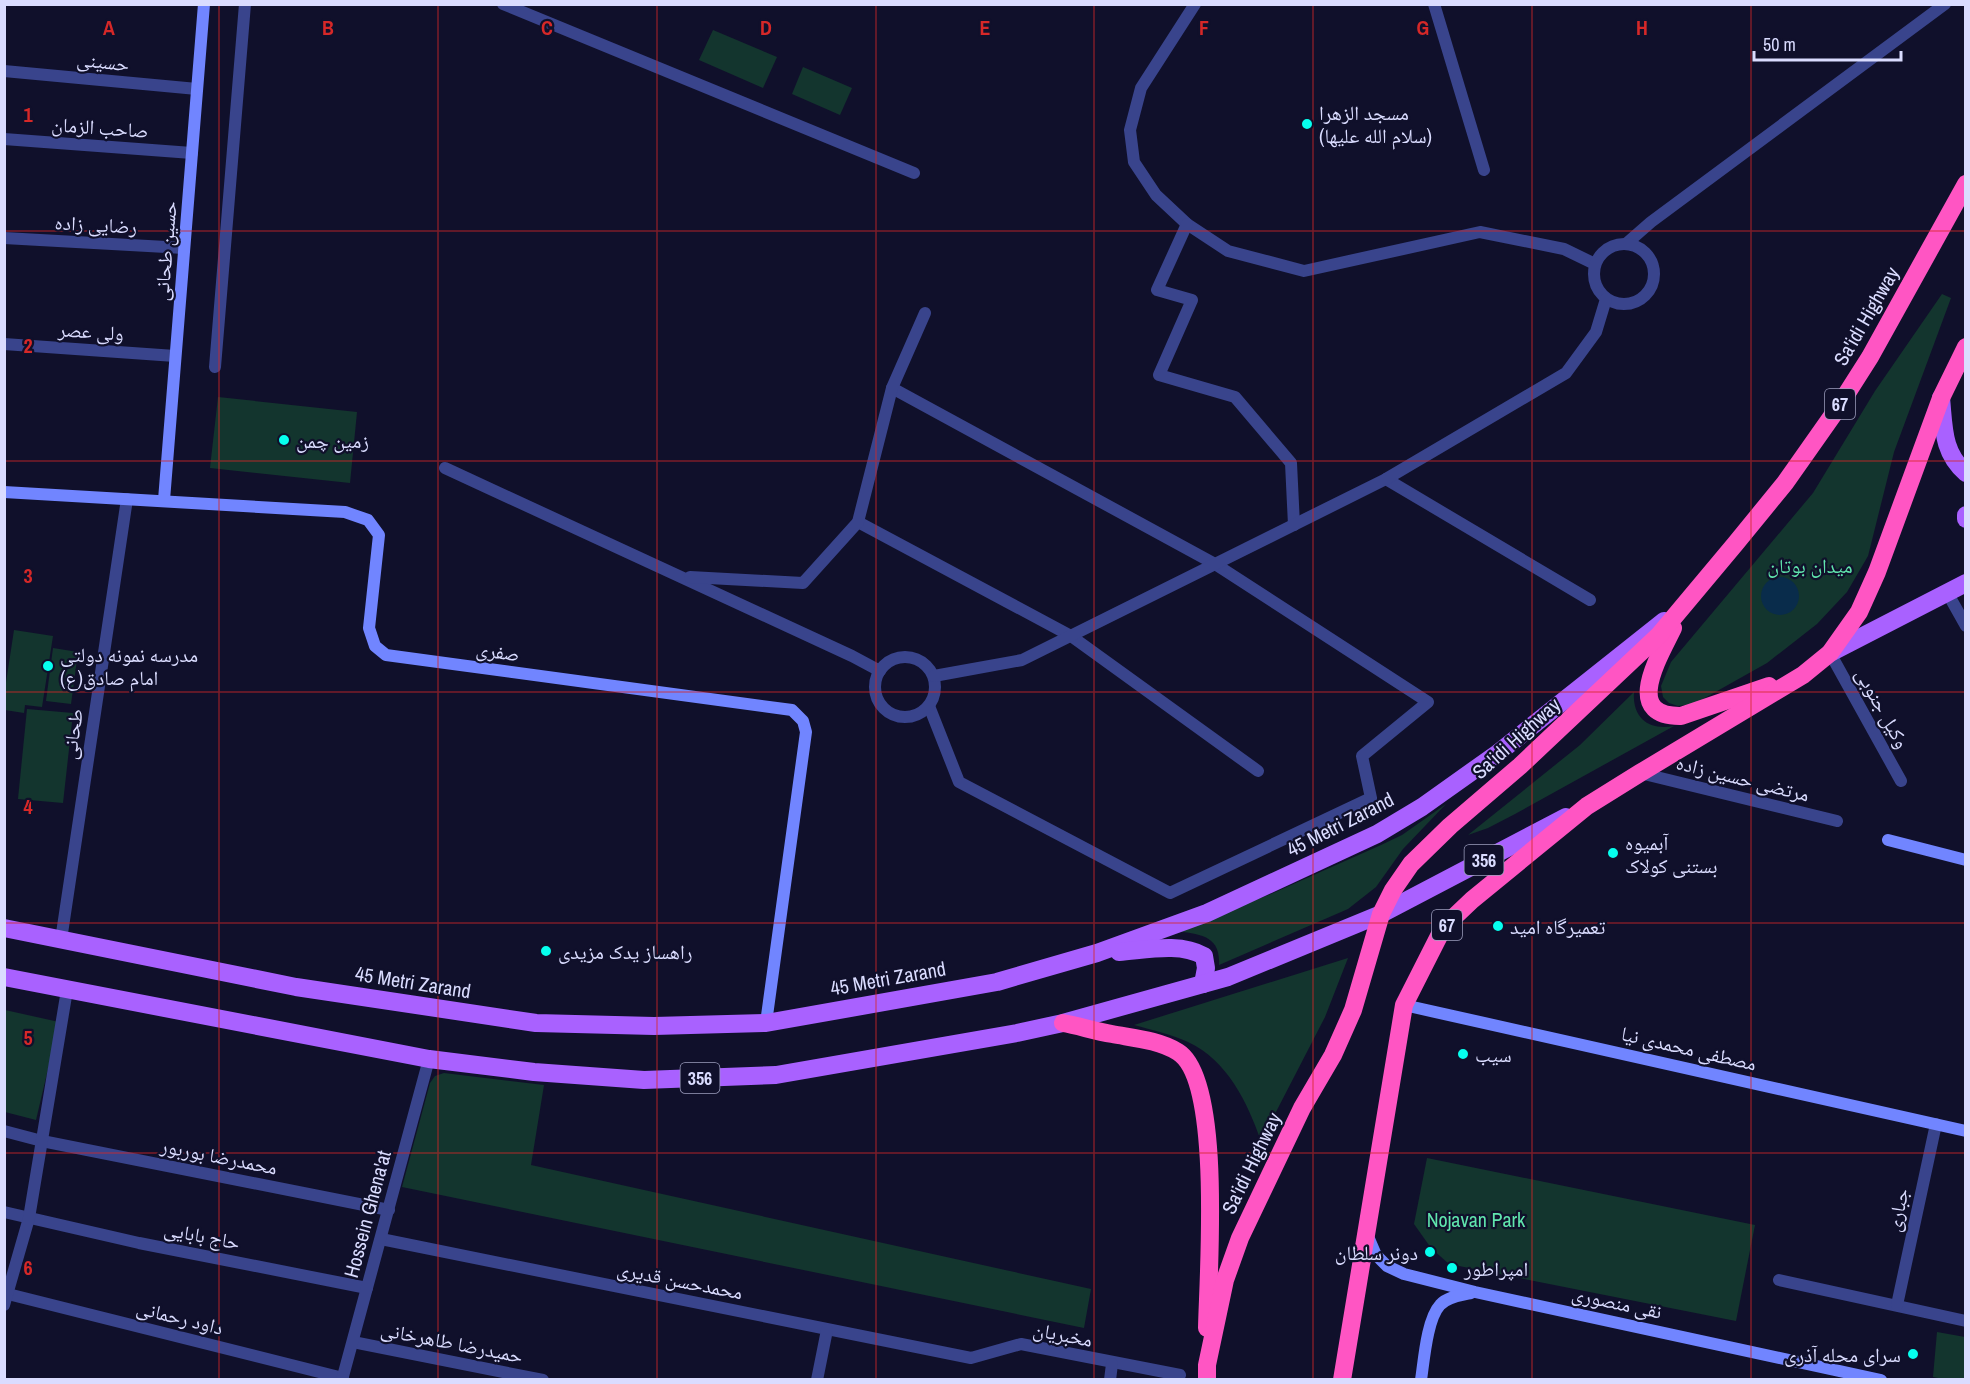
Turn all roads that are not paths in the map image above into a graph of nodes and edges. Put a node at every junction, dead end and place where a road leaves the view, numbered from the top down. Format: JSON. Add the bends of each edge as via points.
{"nodes":[{"id":1,"x":204,"y":4,"type":"edge"},
{"id":2,"x":245,"y":4,"type":"edge"},
{"id":3,"x":503,"y":4,"type":"edge"},
{"id":4,"x":1195,"y":4,"type":"edge"},
{"id":5,"x":1434,"y":4,"type":"edge"},
{"id":6,"x":1945,"y":4,"type":"edge"},
{"id":7,"x":4,"y":70,"type":"edge"},
{"id":8,"x":197,"y":89,"type":"junction"},
{"id":9,"x":4,"y":139,"type":"edge"},
{"id":10,"x":192,"y":153,"type":"junction"},
{"id":11,"x":1484,"y":170,"type":"dead end"},
{"id":12,"x":914,"y":173,"type":"dead end"},
{"id":13,"x":1965,"y":184,"type":"edge"},
{"id":14,"x":1187,"y":225,"type":"junction"},
{"id":15,"x":4,"y":238,"type":"edge"},
{"id":16,"x":1627,"y":243,"type":"junction"},
{"id":17,"x":184,"y":248,"type":"junction"},
{"id":18,"x":1595,"y":264,"type":"junction"},
{"id":19,"x":1606,"y":299,"type":"junction"},
{"id":20,"x":925,"y":313,"type":"dead end"},
{"id":21,"x":4,"y":344,"type":"edge"},
{"id":22,"x":1965,"y":347,"type":"edge"},
{"id":23,"x":175,"y":356,"type":"junction"},
{"id":24,"x":215,"y":367,"type":"dead end"},
{"id":25,"x":892,"y":388,"type":"junction"},
{"id":26,"x":1941,"y":398,"type":"junction"},
{"id":27,"x":445,"y":468,"type":"dead end"},
{"id":28,"x":1965,"y":473,"type":"edge"},
{"id":29,"x":1386,"y":479,"type":"junction"},
{"id":30,"x":4,"y":492,"type":"edge"},
{"id":31,"x":127,"y":499,"type":"junction"},
{"id":32,"x":164,"y":500,"type":"junction"},
{"id":33,"x":858,"y":522,"type":"junction"},
{"id":34,"x":1294,"y":525,"type":"junction"},
{"id":35,"x":1215,"y":564,"type":"junction"},
{"id":36,"x":682,"y":577,"type":"junction"},
{"id":37,"x":1965,"y":583,"type":"edge"},
{"id":38,"x":1948,"y":594,"type":"junction"},
{"id":39,"x":1590,"y":600,"type":"dead end"},
{"id":40,"x":1684,"y":605,"type":"junction"},
{"id":41,"x":1965,"y":626,"type":"edge"},
{"id":42,"x":1071,"y":636,"type":"junction"},
{"id":43,"x":1830,"y":653,"type":"junction"},
{"id":44,"x":880,"y":671,"type":"junction"},
{"id":45,"x":1803,"y":675,"type":"junction"},
{"id":46,"x":934,"y":676,"type":"junction"},
{"id":47,"x":928,"y":705,"type":"junction"},
{"id":48,"x":1258,"y":771,"type":"dead end"},
{"id":49,"x":1640,"y":772,"type":"junction"},
{"id":50,"x":1901,"y":781,"type":"dead end"},
{"id":51,"x":1587,"y":806,"type":"junction"},
{"id":52,"x":1837,"y":821,"type":"dead end"},
{"id":53,"x":1888,"y":840,"type":"dead end"},
{"id":54,"x":1965,"y":860,"type":"edge"},
{"id":55,"x":1381,"y":914,"type":"junction"},
{"id":56,"x":4,"y":928,"type":"edge"},
{"id":57,"x":61,"y":940,"type":"junction"},
{"id":58,"x":1097,"y":953,"type":"junction"},
{"id":59,"x":4,"y":977,"type":"edge"},
{"id":60,"x":1203,"y":984,"type":"junction"},
{"id":61,"x":67,"y":990,"type":"junction"},
{"id":62,"x":1404,"y":1005,"type":"junction"},
{"id":63,"x":766,"y":1023,"type":"junction"},
{"id":64,"x":1063,"y":1023,"type":"junction"},
{"id":65,"x":429,"y":1059,"type":"junction"},
{"id":66,"x":1936,"y":1124,"type":"junction"},
{"id":67,"x":4,"y":1131,"type":"edge"},
{"id":68,"x":1965,"y":1131,"type":"edge"},
{"id":69,"x":42,"y":1141,"type":"junction"},
{"id":70,"x":389,"y":1210,"type":"junction"},
{"id":71,"x":4,"y":1212,"type":"edge"},
{"id":72,"x":29,"y":1218,"type":"junction"},
{"id":73,"x":1366,"y":1230,"type":"junction"},
{"id":74,"x":381,"y":1239,"type":"junction"},
{"id":75,"x":1779,"y":1280,"type":"dead end"},
{"id":76,"x":367,"y":1288,"type":"junction"},
{"id":77,"x":1475,"y":1292,"type":"junction"},
{"id":78,"x":6,"y":1300,"type":"edge"},
{"id":79,"x":1897,"y":1305,"type":"junction"},
{"id":80,"x":1965,"y":1321,"type":"edge"},
{"id":81,"x":827,"y":1330,"type":"junction"},
{"id":82,"x":353,"y":1342,"type":"junction"},
{"id":83,"x":971,"y":1358,"type":"joint"},
{"id":84,"x":1112,"y":1364,"type":"junction"},
{"id":85,"x":1207,"y":1372,"type":"edge"},
{"id":86,"x":1180,"y":1375,"type":"dead end"},
{"id":87,"x":343,"y":1379,"type":"edge"},
{"id":88,"x":543,"y":1380,"type":"edge"},
{"id":89,"x":817,"y":1380,"type":"edge"},
{"id":90,"x":1110,"y":1380,"type":"edge"},
{"id":91,"x":1342,"y":1380,"type":"edge"},
{"id":92,"x":1421,"y":1380,"type":"edge"},
{"id":93,"x":1881,"y":1380,"type":"edge"}],
"edges":[{"from":1,"to":8,"type":"street","name":"حسین طحانی"},
{"from":2,"to":24,"type":"street"},
{"from":3,"to":12,"type":"street"},
{"from":4,"to":14,"type":"street","via":[[1141,88],[1130,130],[1134,162],[1156,195]]},
{"from":5,"to":11,"type":"street"},
{"from":6,"to":16,"type":"street"},
{"from":7,"to":8,"type":"street","name":"حسینی"},
{"from":8,"to":10,"type":"street","name":"حسین طحانی"},
{"from":9,"to":10,"type":"street","name":"صاحب الزمان"},
{"from":10,"to":17,"type":"street","name":"حسین طحانی"},
{"from":13,"to":40,"type":"highway","name":"Sa'idi Highway","number":"67","via":[[1870,357],[1835,412],[1785,483]]},
{"from":14,"to":18,"type":"street","via":[[1228,250],[1304,271],[1480,232],[1564,249]]},
{"from":14,"to":34,"type":"street","via":[[1157,290],[1192,300],[1159,375],[1235,397],[1291,463]]},
{"from":15,"to":17,"type":"street","name":"رضایی زاده"},
{"from":16,"to":18,"type":"street","via":[[1608,248]]},
{"from":16,"to":19,"type":"street","via":[[1645,251],[1655,279],[1637,302],[1616,304]]},
{"from":17,"to":23,"type":"street","name":"حسین طحانی"},
{"from":18,"to":19,"type":"street","via":[[1595,283]]},
{"from":19,"to":29,"type":"street","via":[[1596,332],[1566,373]]},
{"from":20,"to":25,"type":"street"},
{"from":21,"to":23,"type":"street","name":"ولی عصر"},
{"from":22,"to":26,"type":"highway","number":"67"},
{"from":23,"to":32,"type":"street","name":"حسین طحانی"},
{"from":25,"to":33,"type":"street"},
{"from":25,"to":35,"type":"street"},
{"from":26,"to":28,"type":"main road","via":[[1946,441],[1954,462]]},
{"from":26,"to":43,"type":"highway","number":"67","via":[[1878,572],[1859,612]]},
{"from":27,"to":36,"type":"street"},
{"from":29,"to":34,"type":"street"},
{"from":29,"to":39,"type":"street"},
{"from":30,"to":31,"type":"street","name":"صفری"},
{"from":31,"to":32,"type":"street","name":"صفری"},
{"from":31,"to":57,"type":"street","name":"طحانی"},
{"from":32,"to":63,"type":"street","name":"صفری","via":[[345,512],[368,520],[378,535],[369,628],[375,646],[386,655],[792,710],[803,721],[806,732]]},
{"from":33,"to":36,"type":"street","via":[[803,583]]},
{"from":33,"to":42,"type":"street"},
{"from":34,"to":35,"type":"street"},
{"from":35,"to":42,"type":"street"},
{"from":35,"to":47,"type":"street","via":[[1428,702],[1362,756],[1371,798],[1170,893],[958,782]]},
{"from":36,"to":44,"type":"street"},
{"from":37,"to":38,"type":"main road"},
{"from":38,"to":41,"type":"street"},
{"from":38,"to":43,"type":"main road"},
{"from":40,"to":45,"type":"highway","via":[[1650,681],[1648,698],[1655,711],[1682,716]]},
{"from":40,"to":55,"type":"highway","name":"Sa'idi Highway","number":"67","via":[[1633,660],[1411,864]]},
{"from":40,"to":58,"type":"main road","name":"45 Metri Zarand","via":[[1498,753],[1377,834],[1207,913]]},
{"from":42,"to":46,"type":"street","via":[[1022,660]]},
{"from":42,"to":48,"type":"street"},
{"from":43,"to":45,"type":"highway","number":"67"},
{"from":43,"to":50,"type":"street","name":"وکیل جنوبی"},
{"from":44,"to":46,"type":"street","via":[[894,659],[912,657]]},
{"from":44,"to":47,"type":"street","via":[[875,688],[877,697],[891,713],[911,716]]},
{"from":45,"to":49,"type":"highway","number":"67"},
{"from":46,"to":47,"type":"street","via":[[934,696]]},
{"from":49,"to":51,"type":"highway","number":"67"},
{"from":49,"to":52,"type":"street","name":"مرتضی حسین زاده"},
{"from":51,"to":55,"type":"main road","number":"356"},
{"from":51,"to":62,"type":"highway","number":"67","via":[[1452,919],[1439,936]]},
{"from":53,"to":54,"type":"street"},
{"from":55,"to":60,"type":"main road","number":"356"},
{"from":55,"to":85,"type":"highway","name":"Sa'idi Highway","number":"67","via":[[1353,1010],[1240,1238],[1226,1280]]},
{"from":56,"to":57,"type":"main road","name":"45 Metri Zarand"},
{"from":57,"to":63,"type":"main road","name":"45 Metri Zarand","via":[[296,987],[536,1023]]},
{"from":58,"to":60,"type":"main road","via":[[1194,950],[1204,956]]},
{"from":58,"to":63,"type":"main road","name":"45 Metri Zarand","via":[[997,981]]},
{"from":59,"to":61,"type":"main road","number":"356"},
{"from":60,"to":64,"type":"main road","number":"356"},
{"from":61,"to":65,"type":"main road","number":"356"},
{"from":61,"to":69,"type":"street"},
{"from":62,"to":66,"type":"street","name":"مصطفی محمدی نیا"},
{"from":62,"to":73,"type":"highway","number":"67"},
{"from":64,"to":65,"type":"main road","number":"356","via":[[776,1075],[644,1080]]},
{"from":64,"to":85,"type":"highway","via":[[1159,1044],[1179,1052],[1196,1075],[1208,1133]]},
{"from":65,"to":70,"type":"street","name":"Hossein Ghena'at"},
{"from":66,"to":68,"type":"street","name":"مصطفی محمدی نیا"},
{"from":66,"to":79,"type":"street","name":"جباری"},
{"from":67,"to":69,"type":"street","name":"محمدرضا بوربور"},
{"from":69,"to":70,"type":"street","name":"محمدرضا بوربور"},
{"from":69,"to":72,"type":"street"},
{"from":70,"to":74,"type":"street","name":"Hossein Ghena'at"},
{"from":71,"to":72,"type":"street","name":"حاج بابایی"},
{"from":72,"to":76,"type":"street","name":"حاج بابایی"},
{"from":72,"to":78,"type":"street"},
{"from":73,"to":77,"type":"street","name":"نقی منصوری","via":[[1376,1255],[1387,1266]]},
{"from":73,"to":91,"type":"highway","number":"67"},
{"from":74,"to":76,"type":"street","name":"Hossein Ghena'at"},
{"from":74,"to":81,"type":"street","name":"محمدحسن قدیری"},
{"from":75,"to":79,"type":"street"},
{"from":76,"to":82,"type":"street","name":"Hossein Ghena'at"},
{"from":77,"to":92,"type":"street","via":[[1440,1304],[1432,1317]]},
{"from":77,"to":93,"type":"street","name":"نقی منصوری"},
{"from":78,"to":87,"type":"street","name":"داود رحمانی"},
{"from":79,"to":80,"type":"street"},
{"from":81,"to":83,"type":"street","name":"محمدحسن قدیری"},
{"from":81,"to":89,"type":"street"},
{"from":82,"to":87,"type":"street","name":"Hossein Ghena'at"},
{"from":82,"to":88,"type":"street","name":"حمیدرضا طاهرخانی"},
{"from":83,"to":84,"type":"street","name":"مخبریان","via":[[1021,1344]]},
{"from":84,"to":86,"type":"street","name":"مخبریان"},
{"from":84,"to":90,"type":"street","name":"مخبریان"}]}
